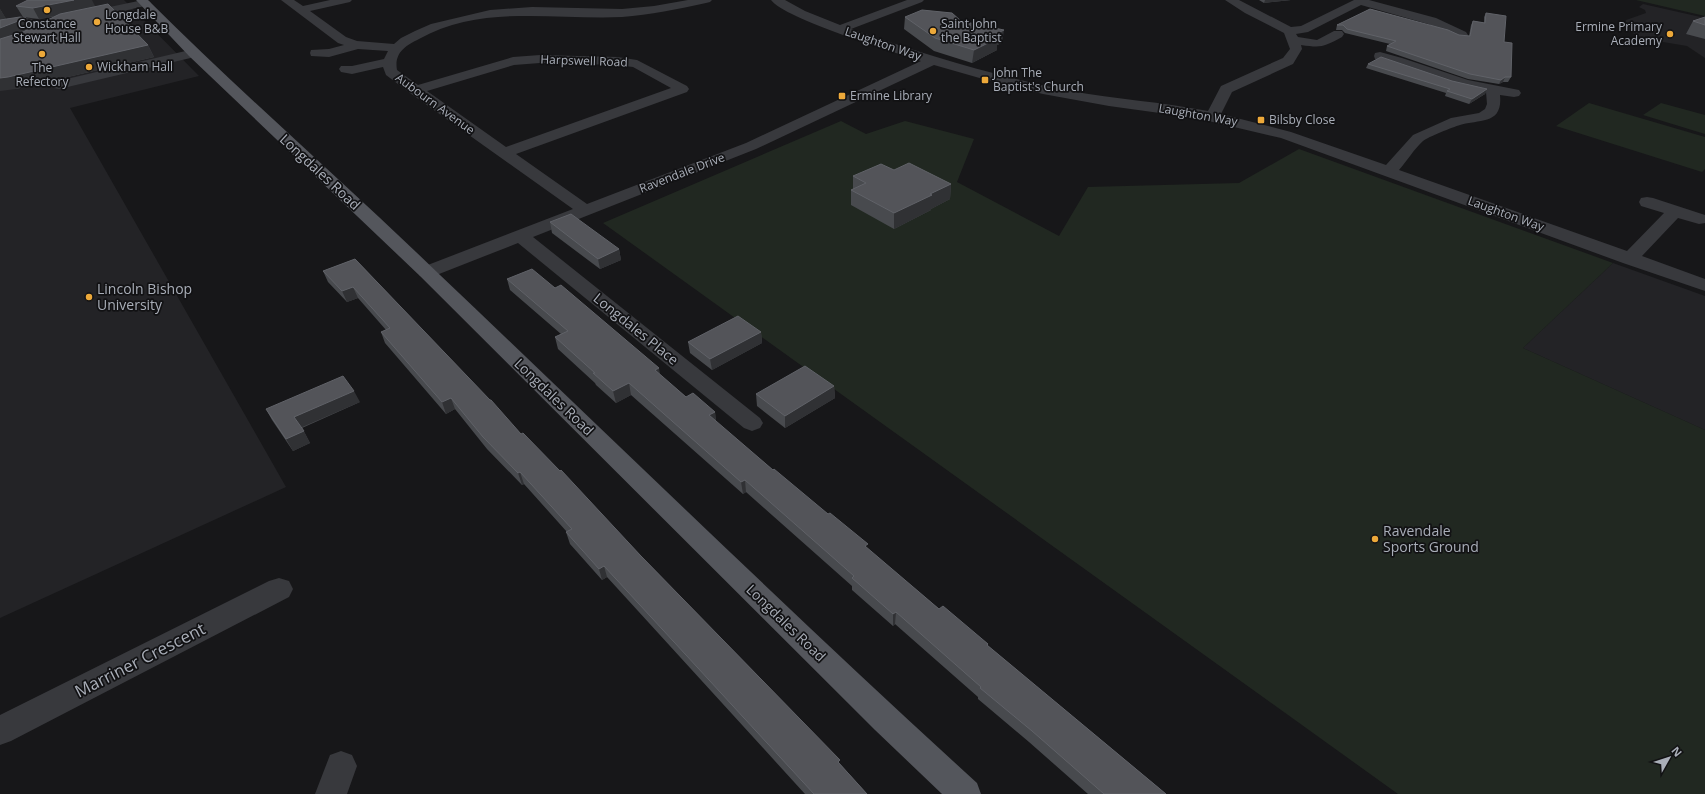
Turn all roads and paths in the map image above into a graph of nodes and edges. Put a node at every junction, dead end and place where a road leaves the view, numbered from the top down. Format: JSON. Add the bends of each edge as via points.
{"nodes":[{"id":1,"x":288,"y":0,"type":"edge"},
{"id":2,"x":346,"y":0,"type":"edge"},
{"id":3,"x":706,"y":0,"type":"edge"},
{"id":4,"x":777,"y":0,"type":"edge"},
{"id":5,"x":918,"y":0,"type":"edge"},
{"id":6,"x":1231,"y":0,"type":"edge"},
{"id":7,"x":144,"y":1,"type":"edge"},
{"id":8,"x":1362,"y":1,"type":"edge"},
{"id":9,"x":517,"y":5,"type":"edge"},
{"id":10,"x":301,"y":10,"type":"junction"},
{"id":11,"x":61,"y":21,"type":"junction"},
{"id":12,"x":0,"y":27,"type":"edge"},
{"id":13,"x":840,"y":29,"type":"junction"},
{"id":14,"x":1464,"y":29,"type":"dead end"},
{"id":15,"x":1338,"y":34,"type":"dead end"},
{"id":16,"x":1291,"y":36,"type":"junction"},
{"id":17,"x":358,"y":45,"type":"junction"},
{"id":18,"x":0,"y":48,"type":"edge"},
{"id":19,"x":396,"y":48,"type":"junction"},
{"id":20,"x":316,"y":52,"type":"dead end"},
{"id":21,"x":194,"y":53,"type":"junction"},
{"id":22,"x":1380,"y":56,"type":"edge"},
{"id":23,"x":932,"y":61,"type":"junction"},
{"id":24,"x":389,"y":62,"type":"junction"},
{"id":25,"x":346,"y":69,"type":"dead end"},
{"id":26,"x":59,"y":85,"type":"dead end"},
{"id":27,"x":415,"y":90,"type":"junction"},
{"id":28,"x":1493,"y":90,"type":"junction"},
{"id":29,"x":1514,"y":92,"type":"dead end"},
{"id":30,"x":1212,"y":117,"type":"junction"},
{"id":31,"x":504,"y":153,"type":"junction"},
{"id":32,"x":1390,"y":171,"type":"junction"},
{"id":33,"x":1647,"y":202,"type":"dead end"},
{"id":34,"x":585,"y":210,"type":"junction"},
{"id":35,"x":1675,"y":211,"type":"junction"},
{"id":36,"x":1699,"y":219,"type":"dead end"},
{"id":37,"x":520,"y":235,"type":"junction"},
{"id":38,"x":1629,"y":259,"type":"junction"},
{"id":39,"x":427,"y":272,"type":"junction"},
{"id":40,"x":1705,"y":285,"type":"edge"},
{"id":41,"x":752,"y":423,"type":"dead end"},
{"id":42,"x":279,"y":589,"type":"dead end"},
{"id":43,"x":0,"y":731,"type":"edge"},
{"id":44,"x":965,"y":794,"type":"edge"}],
"edges":[{"from":1,"to":10,"type":"street"},
{"from":2,"to":10,"type":"street"},
{"from":3,"to":9,"type":"street","via":[[622,13],[569,13]]},
{"from":4,"to":13,"type":"street","name":"Laughton Way","via":[[801,14]]},
{"from":5,"to":13,"type":"street"},
{"from":6,"to":16,"type":"street"},
{"from":7,"to":11,"type":"street"},
{"from":7,"to":21,"type":"main road","name":"Longdales Road"},
{"from":8,"to":14,"type":"street"},
{"from":8,"to":16,"type":"street"},
{"from":9,"to":19,"type":"street","via":[[448,23],[413,37]]},
{"from":10,"to":17,"type":"street","via":[[342,40]]},
{"from":11,"to":12,"type":"street","via":[[39,25],[26,22]]},
{"from":11,"to":18,"type":"street"},
{"from":13,"to":23,"type":"street","name":"Laughton Way"},
{"from":15,"to":16,"type":"street","via":[[1320,49]]},
{"from":16,"to":30,"type":"street","via":[[1296,49],[1288,61],[1226,89]]},
{"from":17,"to":19,"type":"street"},
{"from":17,"to":20,"type":"street","via":[[329,53]]},
{"from":19,"to":24,"type":"street","name":"Aubourn Avenue"},
{"from":21,"to":26,"type":"street"},
{"from":21,"to":39,"type":"main road","name":"Longdales Road"},
{"from":22,"to":28,"type":"street"},
{"from":23,"to":30,"type":"street","name":"Laughton Way","via":[[1035,88]]},
{"from":23,"to":34,"type":"street","name":"Ravendale Drive","via":[[751,146]]},
{"from":24,"to":25,"type":"street"},
{"from":24,"to":27,"type":"street","name":"Aubourn Avenue","via":[[391,72]]},
{"from":27,"to":31,"type":"street","name":"Aubourn Avenue"},
{"from":27,"to":31,"type":"street","name":"Harpswell Road","via":[[513,61],[540,59],[617,60],[637,64],[682,89]]},
{"from":28,"to":29,"type":"street"},
{"from":28,"to":32,"type":"street","via":[[1494,104],[1491,111],[1483,117],[1456,121],[1418,138]]},
{"from":30,"to":32,"type":"street","name":"Laughton Way","via":[[1286,135]]},
{"from":31,"to":34,"type":"street","name":"Aubourn Avenue"},
{"from":32,"to":38,"type":"street","name":"Laughton Way"},
{"from":33,"to":35,"type":"street"},
{"from":34,"to":37,"type":"street","name":"Ravendale Drive"},
{"from":35,"to":36,"type":"street"},
{"from":35,"to":38,"type":"street"},
{"from":37,"to":39,"type":"street","name":"Ravendale Drive"},
{"from":37,"to":41,"type":"street","name":"Longdales Place"},
{"from":38,"to":40,"type":"street","name":"Laughton Way"},
{"from":39,"to":44,"type":"main road","name":"Longdales Road"},
{"from":42,"to":43,"type":"street","name":"Marriner Crescent"}]}
